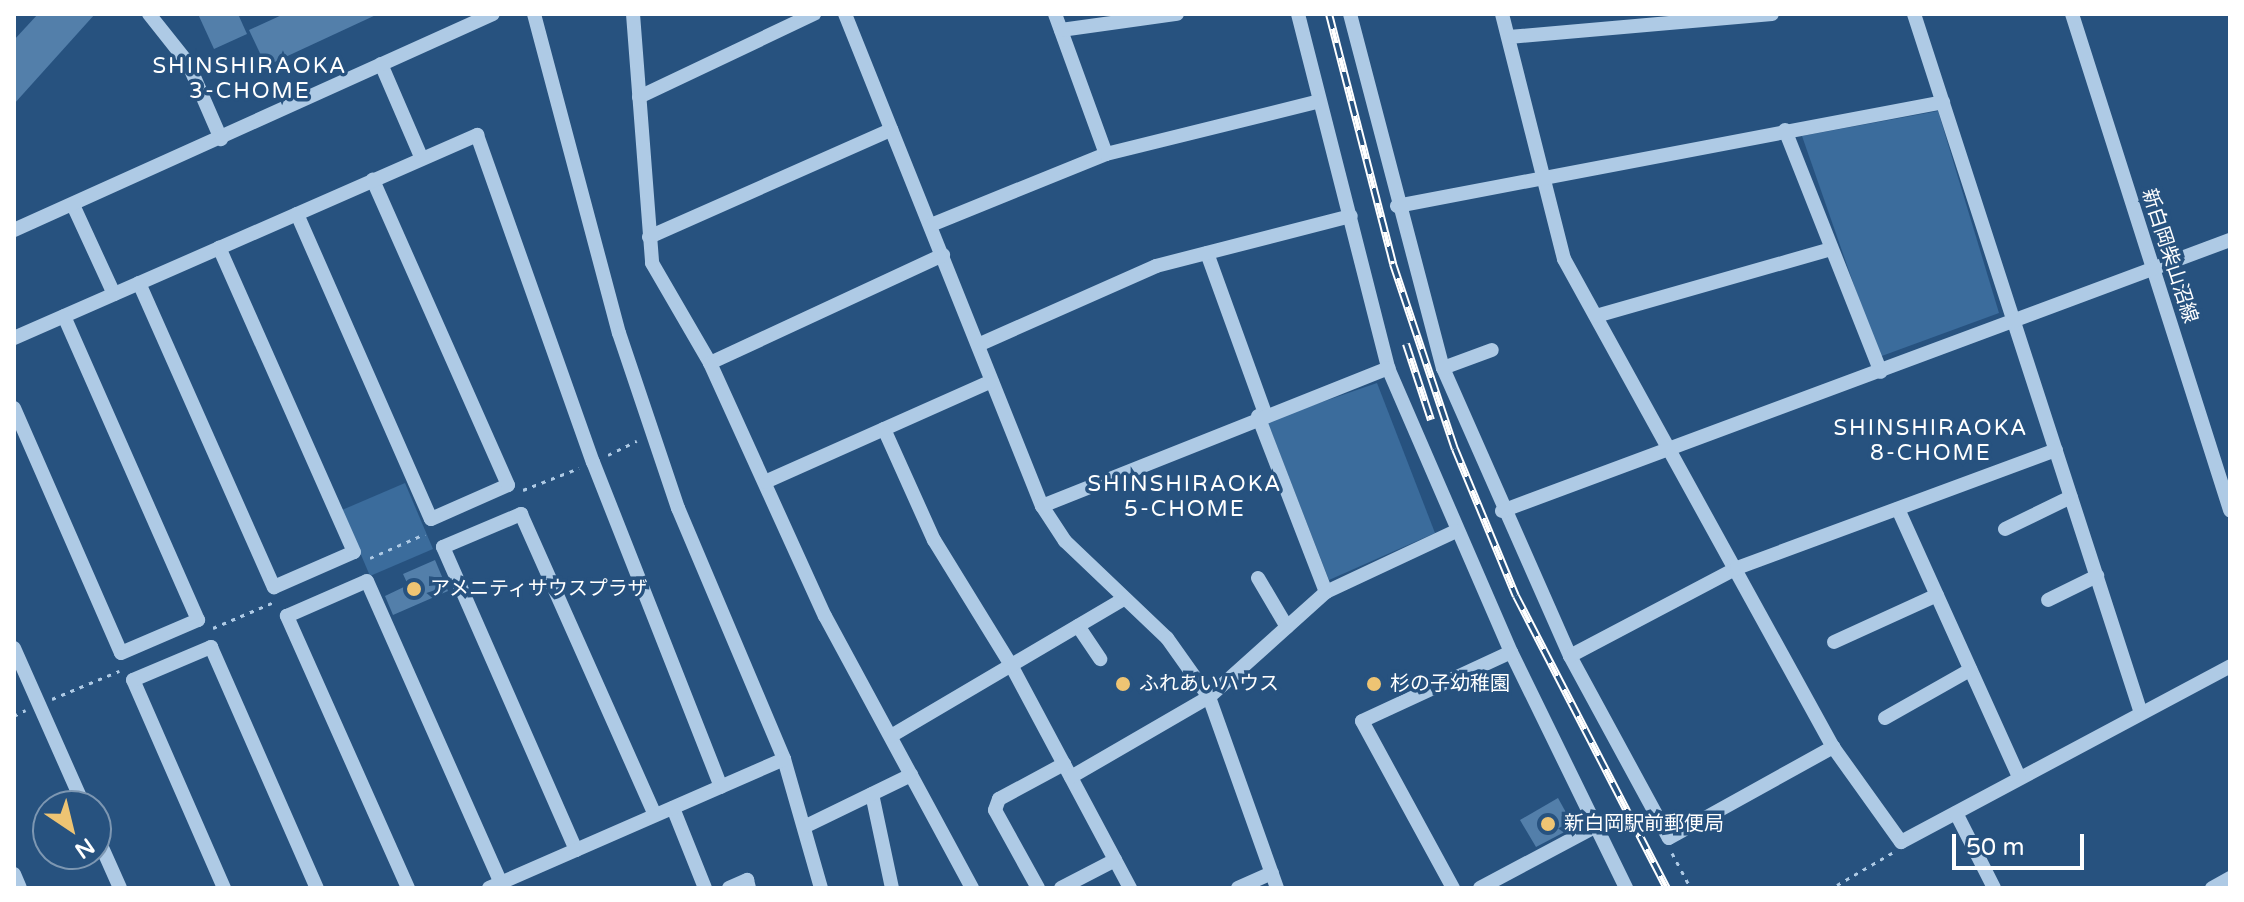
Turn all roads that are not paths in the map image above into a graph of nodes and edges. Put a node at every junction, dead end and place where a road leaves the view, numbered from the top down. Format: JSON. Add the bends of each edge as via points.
{"nodes":[{"id":1,"x":149,"y":14,"type":"edge"},
{"id":2,"x":493,"y":14,"type":"edge"},
{"id":3,"x":534,"y":14,"type":"edge"},
{"id":4,"x":633,"y":14,"type":"edge"},
{"id":5,"x":814,"y":14,"type":"edge"},
{"id":6,"x":845,"y":14,"type":"edge"},
{"id":7,"x":1055,"y":14,"type":"edge"},
{"id":8,"x":1177,"y":14,"type":"edge"},
{"id":9,"x":1298,"y":14,"type":"edge"},
{"id":10,"x":1350,"y":14,"type":"edge"},
{"id":11,"x":1502,"y":14,"type":"edge"},
{"id":12,"x":1772,"y":14,"type":"edge"},
{"id":13,"x":1914,"y":14,"type":"edge"},
{"id":14,"x":2072,"y":14,"type":"edge"},
{"id":15,"x":1061,"y":30,"type":"junction"},
{"id":16,"x":1509,"y":37,"type":"junction"},
{"id":17,"x":381,"y":64,"type":"junction"},
{"id":18,"x":639,"y":97,"type":"junction"},
{"id":19,"x":1320,"y":101,"type":"junction"},
{"id":20,"x":1943,"y":102,"type":"junction"},
{"id":21,"x":891,"y":130,"type":"junction"},
{"id":22,"x":1785,"y":130,"type":"junction"},
{"id":23,"x":221,"y":139,"type":"junction"},
{"id":24,"x":1106,"y":154,"type":"junction"},
{"id":25,"x":422,"y":159,"type":"junction"},
{"id":26,"x":1545,"y":178,"type":"junction"},
{"id":27,"x":373,"y":180,"type":"junction"},
{"id":28,"x":73,"y":205,"type":"junction"},
{"id":29,"x":1397,"y":206,"type":"junction"},
{"id":30,"x":297,"y":214,"type":"junction"},
{"id":31,"x":1351,"y":216,"type":"junction"},
{"id":32,"x":931,"y":225,"type":"junction"},
{"id":33,"x":14,"y":230,"type":"edge"},
{"id":34,"x":649,"y":237,"type":"junction"},
{"id":35,"x":2230,"y":240,"type":"edge"},
{"id":36,"x":219,"y":248,"type":"junction"},
{"id":37,"x":1827,"y":250,"type":"junction"},
{"id":38,"x":1207,"y":253,"type":"junction"},
{"id":39,"x":943,"y":255,"type":"junction"},
{"id":40,"x":2153,"y":270,"type":"junction"},
{"id":41,"x":139,"y":283,"type":"junction"},
{"id":42,"x":114,"y":294,"type":"junction"},
{"id":43,"x":64,"y":316,"type":"junction"},
{"id":44,"x":1596,"y":316,"type":"junction"},
{"id":45,"x":2016,"y":321,"type":"junction"},
{"id":46,"x":14,"y":338,"type":"edge"},
{"id":47,"x":978,"y":345,"type":"junction"},
{"id":48,"x":1492,"y":350,"type":"dead end"},
{"id":49,"x":710,"y":363,"type":"junction"},
{"id":50,"x":1388,"y":368,"type":"junction"},
{"id":51,"x":1443,"y":368,"type":"junction"},
{"id":52,"x":1881,"y":372,"type":"junction"},
{"id":53,"x":992,"y":381,"type":"junction"},
{"id":54,"x":14,"y":408,"type":"edge"},
{"id":55,"x":1262,"y":414,"type":"junction"},
{"id":56,"x":884,"y":429,"type":"junction"},
{"id":57,"x":1674,"y":449,"type":"junction"},
{"id":58,"x":2056,"y":450,"type":"junction"},
{"id":59,"x":765,"y":482,"type":"junction"},
{"id":60,"x":2071,"y":497,"type":"junction"},
{"id":61,"x":1042,"y":506,"type":"junction"},
{"id":62,"x":1898,"y":509,"type":"junction"},
{"id":63,"x":2230,"y":510,"type":"edge"},
{"id":64,"x":1502,"y":511,"type":"junction"},
{"id":65,"x":2005,"y":529,"type":"dead end"},
{"id":66,"x":1456,"y":531,"type":"junction"},
{"id":67,"x":1737,"y":568,"type":"junction"},
{"id":68,"x":2097,"y":576,"type":"junction"},
{"id":69,"x":1258,"y":578,"type":"dead end"},
{"id":70,"x":1326,"y":592,"type":"junction"},
{"id":71,"x":1937,"y":595,"type":"junction"},
{"id":72,"x":1124,"y":599,"type":"junction"},
{"id":73,"x":2048,"y":600,"type":"dead end"},
{"id":74,"x":1078,"y":626,"type":"junction"},
{"id":75,"x":1287,"y":627,"type":"junction"},
{"id":76,"x":1834,"y":642,"type":"dead end"},
{"id":77,"x":14,"y":648,"type":"edge"},
{"id":78,"x":1511,"y":652,"type":"junction"},
{"id":79,"x":1570,"y":656,"type":"junction"},
{"id":80,"x":1100,"y":659,"type":"dead end"},
{"id":81,"x":1011,"y":665,"type":"junction"},
{"id":82,"x":2230,"y":666,"type":"edge"},
{"id":83,"x":1970,"y":670,"type":"junction"},
{"id":84,"x":1209,"y":697,"type":"junction"},
{"id":85,"x":2141,"y":713,"type":"junction"},
{"id":86,"x":1885,"y":718,"type":"dead end"},
{"id":87,"x":891,"y":736,"type":"junction"},
{"id":88,"x":1833,"y":747,"type":"junction"},
{"id":89,"x":784,"y":759,"type":"junction"},
{"id":90,"x":1067,"y":771,"type":"junction"},
{"id":91,"x":911,"y":775,"type":"junction"},
{"id":92,"x":2019,"y":777,"type":"junction"},
{"id":93,"x":721,"y":787,"type":"junction"},
{"id":94,"x":77,"y":790,"type":"edge"},
{"id":95,"x":872,"y":794,"type":"junction"},
{"id":96,"x":673,"y":808,"type":"junction"},
{"id":97,"x":1956,"y":813,"type":"junction"},
{"id":98,"x":655,"y":815,"type":"junction"},
{"id":99,"x":806,"y":826,"type":"junction"},
{"id":100,"x":1593,"y":828,"type":"junction"},
{"id":101,"x":576,"y":850,"type":"junction"},
{"id":102,"x":1115,"y":860,"type":"junction"},
{"id":103,"x":1272,"y":873,"type":"junction"},
{"id":104,"x":14,"y":874,"type":"edge"},
{"id":105,"x":2230,"y":878,"type":"edge"},
{"id":106,"x":495,"y":885,"type":"edge"},
{"id":107,"x":20,"y":888,"type":"edge"},
{"id":108,"x":224,"y":888,"type":"edge"},
{"id":109,"x":317,"y":888,"type":"edge"},
{"id":110,"x":408,"y":888,"type":"edge"},
{"id":111,"x":705,"y":888,"type":"edge"},
{"id":112,"x":729,"y":888,"type":"edge"},
{"id":113,"x":749,"y":888,"type":"edge"},
{"id":114,"x":821,"y":888,"type":"edge"},
{"id":115,"x":892,"y":888,"type":"edge"},
{"id":116,"x":972,"y":888,"type":"edge"},
{"id":117,"x":1038,"y":888,"type":"edge"},
{"id":118,"x":1061,"y":888,"type":"edge"},
{"id":119,"x":1130,"y":888,"type":"edge"},
{"id":120,"x":1238,"y":888,"type":"edge"},
{"id":121,"x":1277,"y":888,"type":"edge"},
{"id":122,"x":1453,"y":888,"type":"edge"},
{"id":123,"x":1480,"y":888,"type":"edge"},
{"id":124,"x":1626,"y":888,"type":"edge"},
{"id":125,"x":1994,"y":888,"type":"edge"},
{"id":126,"x":2212,"y":888,"type":"edge"}],
"edges":[{"from":1,"to":23,"type":"street","via":[[188,63]]},
{"from":2,"to":17,"type":"street"},
{"from":3,"to":89,"type":"street","via":[[619,333],[678,508]]},
{"from":4,"to":18,"type":"street"},
{"from":5,"to":18,"type":"street"},
{"from":6,"to":21,"type":"street"},
{"from":7,"to":15,"type":"street"},
{"from":8,"to":15,"type":"street"},
{"from":9,"to":19,"type":"street"},
{"from":10,"to":29,"type":"street"},
{"from":11,"to":16,"type":"street"},
{"from":12,"to":16,"type":"street"},
{"from":13,"to":20,"type":"street"},
{"from":14,"to":40,"type":"street","name":"新白岡柴山沼線"},
{"from":15,"to":24,"type":"street"},
{"from":16,"to":26,"type":"street"},
{"from":17,"to":23,"type":"street"},
{"from":17,"to":25,"type":"street"},
{"from":18,"to":34,"type":"street"},
{"from":19,"to":24,"type":"street"},
{"from":19,"to":31,"type":"street"},
{"from":20,"to":22,"type":"street"},
{"from":20,"to":45,"type":"street"},
{"from":21,"to":32,"type":"street"},
{"from":21,"to":34,"type":"street"},
{"from":22,"to":26,"type":"street"},
{"from":22,"to":37,"type":"street"},
{"from":23,"to":28,"type":"street"},
{"from":24,"to":32,"type":"street"},
{"from":25,"to":27,"type":"street"},
{"from":25,"to":93,"type":"street","via":[[477,135],[593,462]]},
{"from":26,"to":29,"type":"street"},
{"from":26,"to":44,"type":"street","via":[[1564,259]]},
{"from":27,"to":30,"type":"street"},
{"from":27,"to":30,"type":"street","via":[[508,485],[431,519]]},
{"from":28,"to":33,"type":"street"},
{"from":28,"to":42,"type":"street"},
{"from":29,"to":51,"type":"street"},
{"from":30,"to":36,"type":"street"},
{"from":31,"to":38,"type":"street"},
{"from":31,"to":50,"type":"street"},
{"from":32,"to":39,"type":"street"},
{"from":34,"to":49,"type":"street","via":[[652,263]]},
{"from":35,"to":40,"type":"street"},
{"from":36,"to":41,"type":"street"},
{"from":36,"to":41,"type":"street","via":[[354,552],[274,587]]},
{"from":37,"to":44,"type":"street"},
{"from":37,"to":52,"type":"street"},
{"from":38,"to":47,"type":"street","via":[[1156,266]]},
{"from":38,"to":55,"type":"street"},
{"from":39,"to":47,"type":"street"},
{"from":39,"to":49,"type":"street"},
{"from":40,"to":45,"type":"street"},
{"from":40,"to":63,"type":"street","name":"新白岡柴山沼線"},
{"from":41,"to":42,"type":"street"},
{"from":42,"to":43,"type":"street"},
{"from":43,"to":46,"type":"street"},
{"from":43,"to":54,"type":"street","via":[[198,620],[121,653]]},
{"from":44,"to":57,"type":"street"},
{"from":45,"to":52,"type":"street"},
{"from":45,"to":58,"type":"street"},
{"from":47,"to":53,"type":"street"},
{"from":48,"to":51,"type":"street"},
{"from":49,"to":59,"type":"street"},
{"from":50,"to":55,"type":"street"},
{"from":50,"to":66,"type":"street"},
{"from":51,"to":64,"type":"street"},
{"from":52,"to":57,"type":"street"},
{"from":53,"to":56,"type":"street"},
{"from":53,"to":61,"type":"street"},
{"from":55,"to":61,"type":"street"},
{"from":55,"to":70,"type":"street"},
{"from":56,"to":59,"type":"street"},
{"from":56,"to":81,"type":"street","via":[[934,540]]},
{"from":57,"to":64,"type":"street"},
{"from":57,"to":67,"type":"street"},
{"from":58,"to":60,"type":"street"},
{"from":58,"to":62,"type":"street"},
{"from":59,"to":87,"type":"street","via":[[825,616]]},
{"from":60,"to":65,"type":"street"},
{"from":60,"to":68,"type":"street"},
{"from":61,"to":72,"type":"street","via":[[1065,541]]},
{"from":62,"to":67,"type":"street"},
{"from":62,"to":71,"type":"street"},
{"from":64,"to":79,"type":"street"},
{"from":66,"to":70,"type":"street"},
{"from":66,"to":78,"type":"street"},
{"from":67,"to":79,"type":"street"},
{"from":67,"to":88,"type":"street"},
{"from":68,"to":73,"type":"street"},
{"from":68,"to":85,"type":"street"},
{"from":69,"to":75,"type":"street"},
{"from":70,"to":75,"type":"street"},
{"from":71,"to":76,"type":"street"},
{"from":71,"to":83,"type":"street"},
{"from":72,"to":74,"type":"street"},
{"from":72,"to":84,"type":"street","via":[[1167,638]]},
{"from":74,"to":80,"type":"street"},
{"from":74,"to":81,"type":"street"},
{"from":75,"to":84,"type":"street"},
{"from":77,"to":94,"type":"street"},
{"from":78,"to":100,"type":"street"},
{"from":78,"to":122,"type":"street","via":[[1362,721]]},
{"from":79,"to":88,"type":"street","via":[[1669,838]]},
{"from":81,"to":87,"type":"street"},
{"from":81,"to":90,"type":"street"},
{"from":82,"to":85,"type":"street"},
{"from":83,"to":86,"type":"street"},
{"from":83,"to":92,"type":"street"},
{"from":84,"to":90,"type":"street"},
{"from":84,"to":103,"type":"street"},
{"from":85,"to":92,"type":"street"},
{"from":87,"to":91,"type":"street"},
{"from":88,"to":97,"type":"street","via":[[1901,842]]},
{"from":89,"to":93,"type":"street"},
{"from":89,"to":99,"type":"street"},
{"from":90,"to":102,"type":"street"},
{"from":90,"to":117,"type":"street","via":[[999,799],[995,810]]},
{"from":91,"to":95,"type":"street"},
{"from":91,"to":116,"type":"street"},
{"from":92,"to":97,"type":"street"},
{"from":93,"to":96,"type":"street"},
{"from":95,"to":99,"type":"street"},
{"from":95,"to":115,"type":"street"},
{"from":96,"to":98,"type":"street"},
{"from":96,"to":111,"type":"street"},
{"from":97,"to":125,"type":"street"},
{"from":98,"to":101,"type":"street"},
{"from":98,"to":101,"type":"street","via":[[521,514],[443,547]]},
{"from":99,"to":114,"type":"street"},
{"from":100,"to":123,"type":"street"},
{"from":100,"to":124,"type":"street"},
{"from":101,"to":106,"type":"street"},
{"from":102,"to":118,"type":"street"},
{"from":102,"to":119,"type":"street"},
{"from":103,"to":120,"type":"street"},
{"from":103,"to":121,"type":"street"},
{"from":104,"to":107,"type":"street"},
{"from":105,"to":126,"type":"street"},
{"from":106,"to":110,"type":"street","via":[[367,581],[287,616]]},
{"from":108,"to":109,"type":"street","via":[[133,680],[211,647]]},
{"from":112,"to":113,"type":"street","via":[[747,880]]}]}
